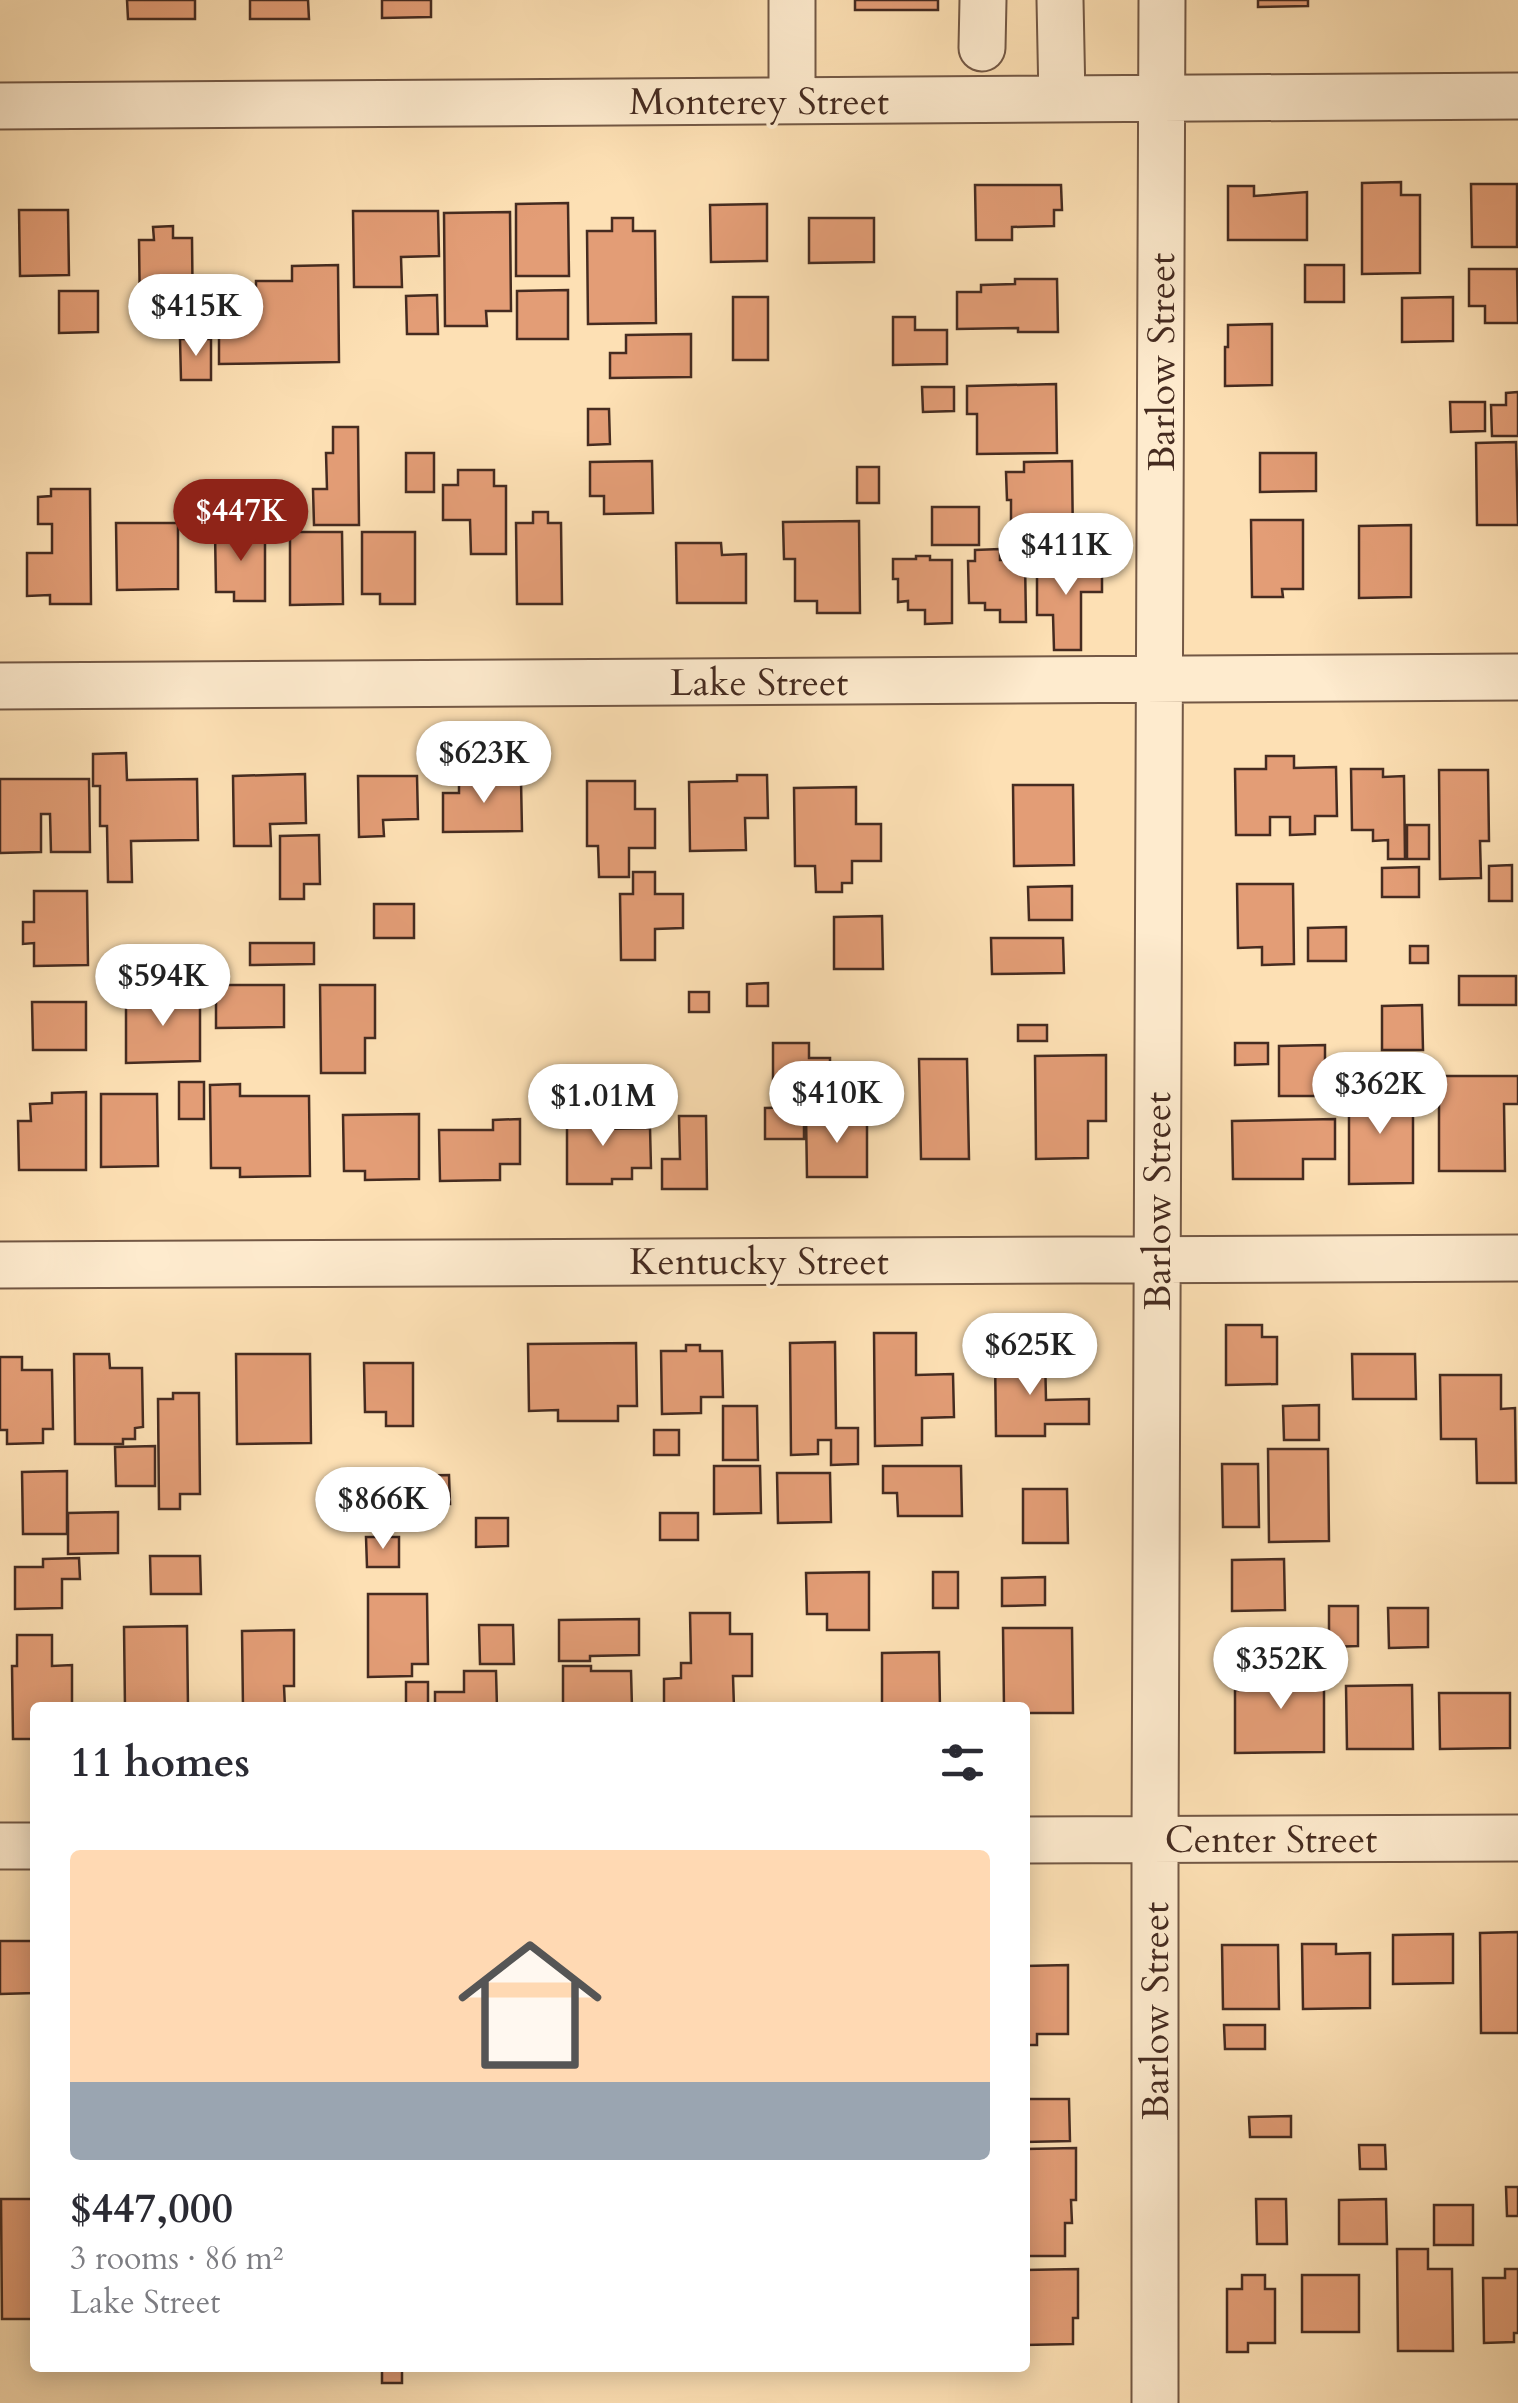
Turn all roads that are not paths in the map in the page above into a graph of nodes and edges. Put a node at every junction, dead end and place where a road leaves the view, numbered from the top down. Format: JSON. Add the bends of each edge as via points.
{"nodes":[{"id":1,"x":792,"y":0,"type":"edge"},
{"id":2,"x":983,"y":0,"type":"edge"},
{"id":3,"x":1060,"y":0,"type":"edge"},
{"id":4,"x":1162,"y":0,"type":"edge"},
{"id":5,"x":982,"y":48,"type":"dead end"},
{"id":6,"x":1518,"y":96,"type":"edge"},
{"id":7,"x":1062,"y":98,"type":"junction"},
{"id":8,"x":1162,"y":98,"type":"junction"},
{"id":9,"x":792,"y":100,"type":"junction"},
{"id":10,"x":0,"y":106,"type":"edge"},
{"id":11,"x":1518,"y":677,"type":"edge"},
{"id":12,"x":1159,"y":679,"type":"junction"},
{"id":13,"x":0,"y":686,"type":"edge"},
{"id":14,"x":1518,"y":1258,"type":"edge"},
{"id":15,"x":1157,"y":1260,"type":"junction"},
{"id":16,"x":0,"y":1265,"type":"edge"},
{"id":17,"x":1518,"y":1838,"type":"edge"},
{"id":18,"x":1030,"y":1840,"type":"edge"},
{"id":19,"x":1154,"y":1840,"type":"junction"},
{"id":20,"x":0,"y":1846,"type":"edge"},
{"id":21,"x":30,"y":1846,"type":"edge"},
{"id":22,"x":1155,"y":2403,"type":"edge"}],
"edges":[{"from":1,"to":9,"type":"street"},
{"from":2,"to":5,"type":"street"},
{"from":3,"to":7,"type":"street"},
{"from":4,"to":8,"type":"street","name":"Barlow Street"},
{"from":6,"to":8,"type":"street","name":"Monterey Street"},
{"from":7,"to":8,"type":"street","name":"Monterey Street"},
{"from":7,"to":9,"type":"street","name":"Monterey Street"},
{"from":8,"to":12,"type":"street","name":"Barlow Street"},
{"from":9,"to":10,"type":"street","name":"Monterey Street"},
{"from":11,"to":12,"type":"street","name":"Lake Street"},
{"from":12,"to":13,"type":"street","name":"Lake Street"},
{"from":12,"to":15,"type":"street","name":"Barlow Street"},
{"from":14,"to":15,"type":"street","name":"Kentucky Street"},
{"from":15,"to":16,"type":"street","name":"Kentucky Street"},
{"from":15,"to":19,"type":"street","name":"Barlow Street"},
{"from":17,"to":19,"type":"street","name":"Center Street"},
{"from":18,"to":19,"type":"street","name":"Center Street"},
{"from":19,"to":22,"type":"street","name":"Barlow Street"},
{"from":20,"to":21,"type":"street"}]}
